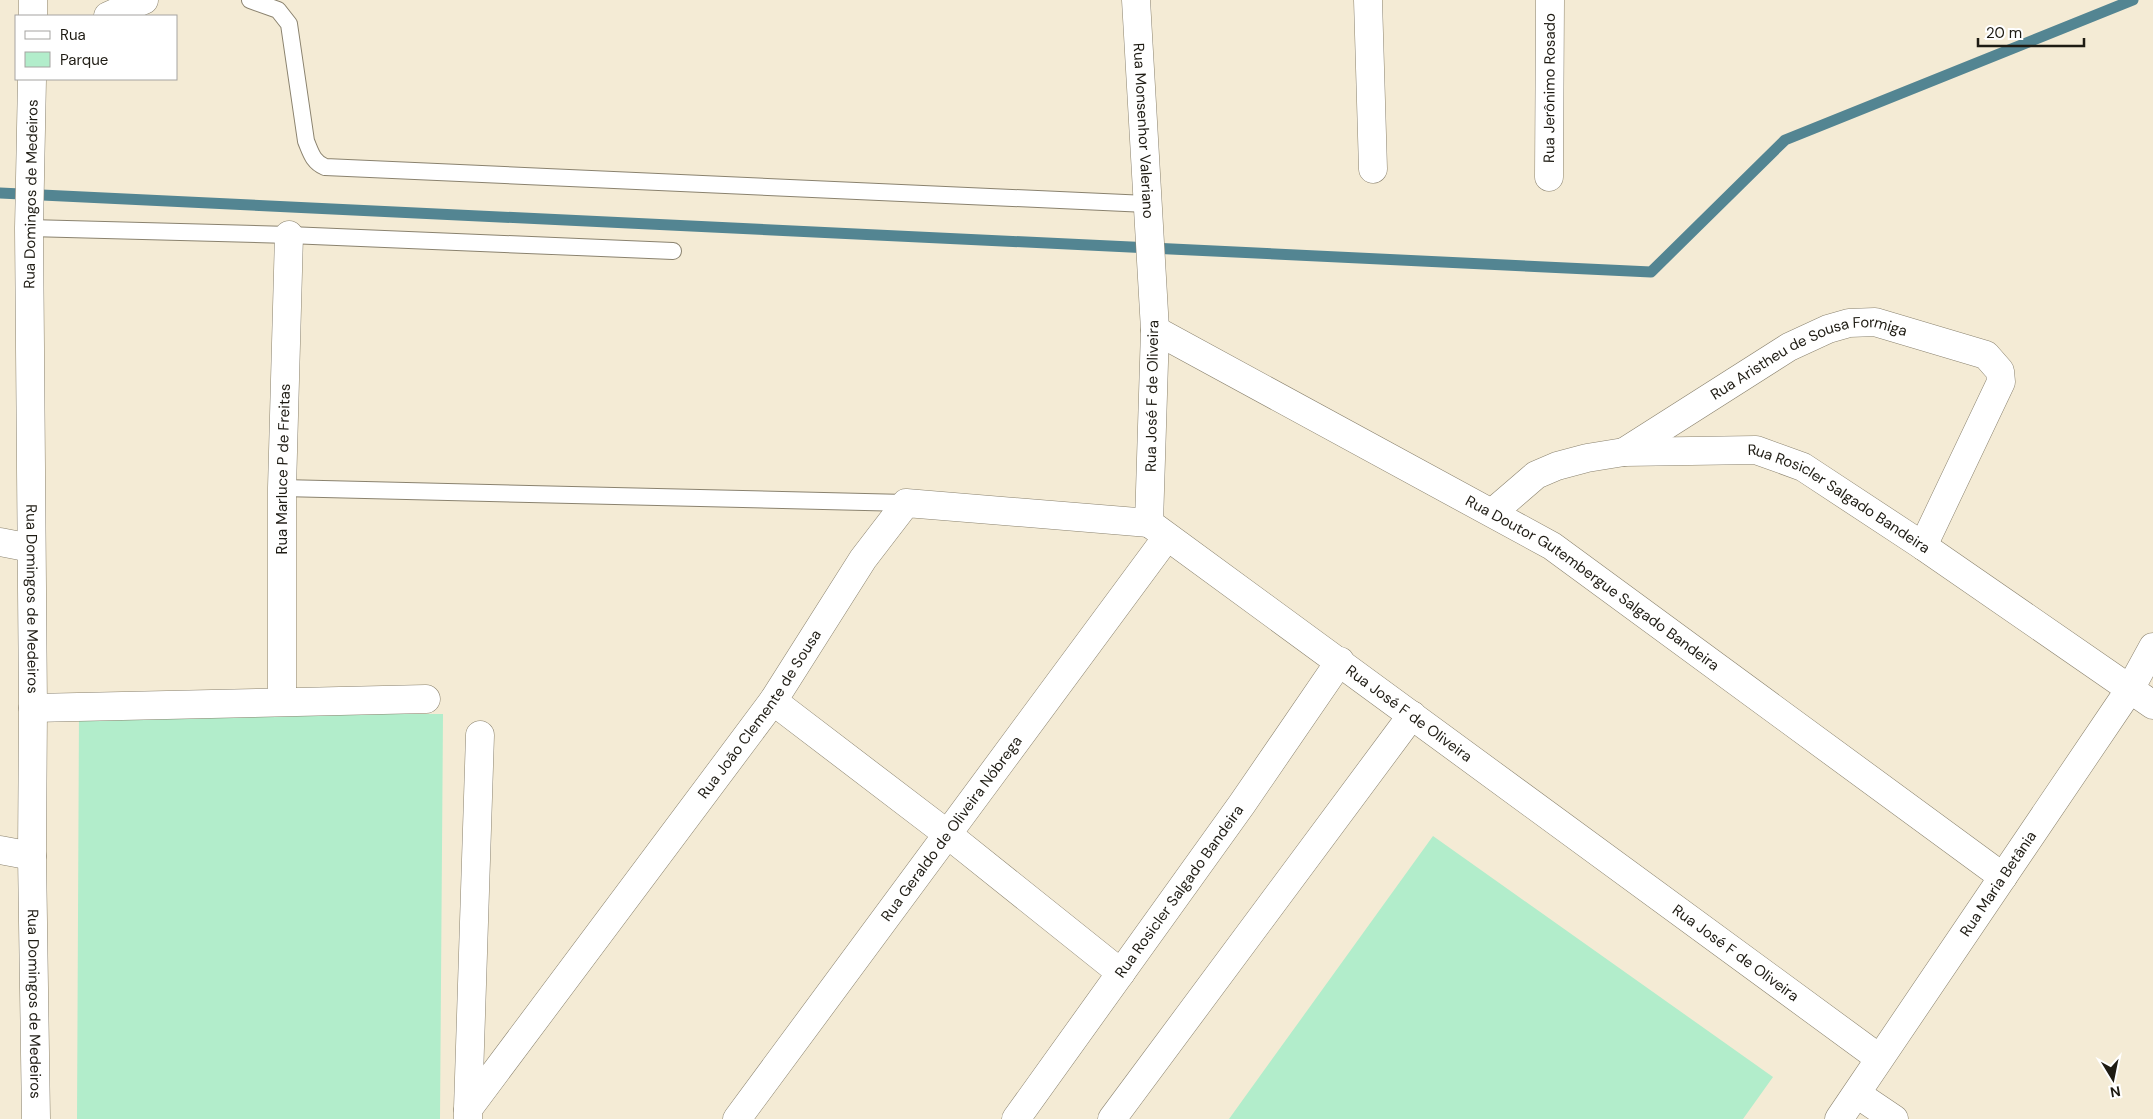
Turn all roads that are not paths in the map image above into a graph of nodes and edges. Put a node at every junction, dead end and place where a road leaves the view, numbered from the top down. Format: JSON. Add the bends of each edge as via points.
{"nodes":[{"id":1,"x":34,"y":0,"type":"edge"},
{"id":2,"x":144,"y":0,"type":"edge"},
{"id":3,"x":250,"y":0,"type":"edge"},
{"id":4,"x":1136,"y":0,"type":"edge"},
{"id":5,"x":1368,"y":0,"type":"edge"},
{"id":6,"x":1550,"y":0,"type":"edge"},
{"id":7,"x":33,"y":15,"type":"edge"},
{"id":8,"x":110,"y":15,"type":"edge"},
{"id":9,"x":32,"y":80,"type":"edge"},
{"id":10,"x":1373,"y":169,"type":"dead end"},
{"id":11,"x":1549,"y":176,"type":"dead end"},
{"id":12,"x":1148,"y":211,"type":"junction"},
{"id":13,"x":29,"y":221,"type":"junction"},
{"id":14,"x":289,"y":235,"type":"junction"},
{"id":15,"x":673,"y":251,"type":"dead end"},
{"id":16,"x":1150,"y":263,"type":"joint"},
{"id":17,"x":1155,"y":330,"type":"junction"},
{"id":18,"x":1624,"y":452,"type":"junction"},
{"id":19,"x":282,"y":488,"type":"junction"},
{"id":20,"x":906,"y":503,"type":"junction"},
{"id":21,"x":1493,"y":512,"type":"junction"},
{"id":22,"x":1158,"y":530,"type":"junction"},
{"id":23,"x":0,"y":542,"type":"edge"},
{"id":24,"x":1924,"y":546,"type":"junction"},
{"id":25,"x":31,"y":548,"type":"junction"},
{"id":26,"x":2153,"y":647,"type":"edge"},
{"id":27,"x":1340,"y":661,"type":"junction"},
{"id":28,"x":2130,"y":689,"type":"junction"},
{"id":29,"x":426,"y":699,"type":"dead end"},
{"id":30,"x":282,"y":701,"type":"junction"},
{"id":31,"x":773,"y":701,"type":"junction"},
{"id":32,"x":2153,"y":705,"type":"edge"},
{"id":33,"x":33,"y":708,"type":"junction"},
{"id":34,"x":1412,"y":715,"type":"junction"},
{"id":35,"x":480,"y":735,"type":"dead end"},
{"id":36,"x":946,"y":834,"type":"junction"},
{"id":37,"x":0,"y":850,"type":"edge"},
{"id":38,"x":32,"y":856,"type":"junction"},
{"id":39,"x":2004,"y":877,"type":"junction"},
{"id":40,"x":1122,"y":973,"type":"junction"},
{"id":41,"x":1879,"y":1058,"type":"junction"},
{"id":42,"x":1857,"y":1094,"type":"junction"},
{"id":43,"x":468,"y":1114,"type":"edge"},
{"id":44,"x":36,"y":1119,"type":"edge"},
{"id":45,"x":737,"y":1119,"type":"edge"},
{"id":46,"x":1016,"y":1119,"type":"edge"},
{"id":47,"x":1112,"y":1119,"type":"edge"},
{"id":48,"x":1840,"y":1119,"type":"edge"},
{"id":49,"x":1894,"y":1119,"type":"edge"}],
"edges":[{"from":1,"to":7,"type":"street"},
{"from":2,"to":8,"type":"street"},
{"from":3,"to":12,"type":"lane","via":[[278,10],[289,24],[306,141],[312,157],[325,167]]},
{"from":4,"to":12,"type":"street","name":"Rua Monsenhor Valeriano"},
{"from":5,"to":10,"type":"street"},
{"from":6,"to":11,"type":"street","name":"Rua Jerônimo Rosado"},
{"from":9,"to":13,"type":"street","name":"Rua Domingos de Medeiros"},
{"from":12,"to":16,"type":"street","name":"Rua Monsenhor Valeriano"},
{"from":13,"to":14,"type":"lane"},
{"from":13,"to":25,"type":"street","name":"Rua Domingos de Medeiros"},
{"from":14,"to":15,"type":"lane"},
{"from":14,"to":19,"type":"street","name":"Rua Marluce P de Freitas"},
{"from":16,"to":17,"type":"street","name":"Rua José F de Oliveira"},
{"from":17,"to":21,"type":"street","name":"Rua Doutor Gutembergue Salgado Bandeira"},
{"from":17,"to":22,"type":"street","name":"Rua José F de Oliveira"},
{"from":18,"to":21,"type":"street","name":"Rua Rosicler Salgado Bandeira","via":[[1587,458],[1536,475]]},
{"from":18,"to":24,"type":"street","name":"Rua Rosicler Salgado Bandeira","via":[[1756,450],[1803,467]]},
{"from":18,"to":24,"type":"street","name":"Rua Aristheu de Sousa Formiga","via":[[1789,347],[1850,323],[1874,322],[1986,355],[2000,371],[2001,382]]},
{"from":19,"to":20,"type":"lane"},
{"from":19,"to":30,"type":"street","name":"Rua Marluce P de Freitas"},
{"from":20,"to":22,"type":"street"},
{"from":20,"to":31,"type":"street","name":"Rua João Clemente de Sousa","via":[[863,559]]},
{"from":21,"to":39,"type":"street","name":"Rua Doutor Gutembergue Salgado Bandeira","via":[[1552,546]]},
{"from":22,"to":27,"type":"street","name":"Rua José F de Oliveira"},
{"from":22,"to":36,"type":"street","name":"Rua Geraldo de Oliveira Nóbrega"},
{"from":23,"to":25,"type":"street"},
{"from":24,"to":28,"type":"street","name":"Rua Rosicler Salgado Bandeira"},
{"from":25,"to":33,"type":"street","name":"Rua Domingos de Medeiros"},
{"from":26,"to":28,"type":"street","name":"Rua Maria Betânia"},
{"from":27,"to":34,"type":"street","name":"Rua José F de Oliveira"},
{"from":27,"to":40,"type":"street","name":"Rua Rosicler Salgado Bandeira"},
{"from":28,"to":32,"type":"street","name":"Rua Rosicler Salgado Bandeira"},
{"from":28,"to":39,"type":"street","name":"Rua Maria Betânia"},
{"from":29,"to":30,"type":"street"},
{"from":30,"to":33,"type":"street"},
{"from":31,"to":36,"type":"street"},
{"from":31,"to":43,"type":"street","name":"Rua João Clemente de Sousa"},
{"from":33,"to":38,"type":"street","name":"Rua Domingos de Medeiros"},
{"from":34,"to":41,"type":"street","name":"Rua José F de Oliveira"},
{"from":34,"to":47,"type":"street"},
{"from":35,"to":43,"type":"street"},
{"from":36,"to":40,"type":"street"},
{"from":36,"to":45,"type":"street","name":"Rua Geraldo de Oliveira Nóbrega"},
{"from":37,"to":38,"type":"street"},
{"from":38,"to":44,"type":"street","name":"Rua Domingos de Medeiros"},
{"from":39,"to":41,"type":"street","name":"Rua Maria Betânia"},
{"from":40,"to":46,"type":"street","name":"Rua Rosicler Salgado Bandeira"},
{"from":41,"to":42,"type":"street","name":"Rua Maria Betânia"},
{"from":42,"to":48,"type":"street","name":"Rua Maria Betânia"},
{"from":42,"to":49,"type":"street"}]}
